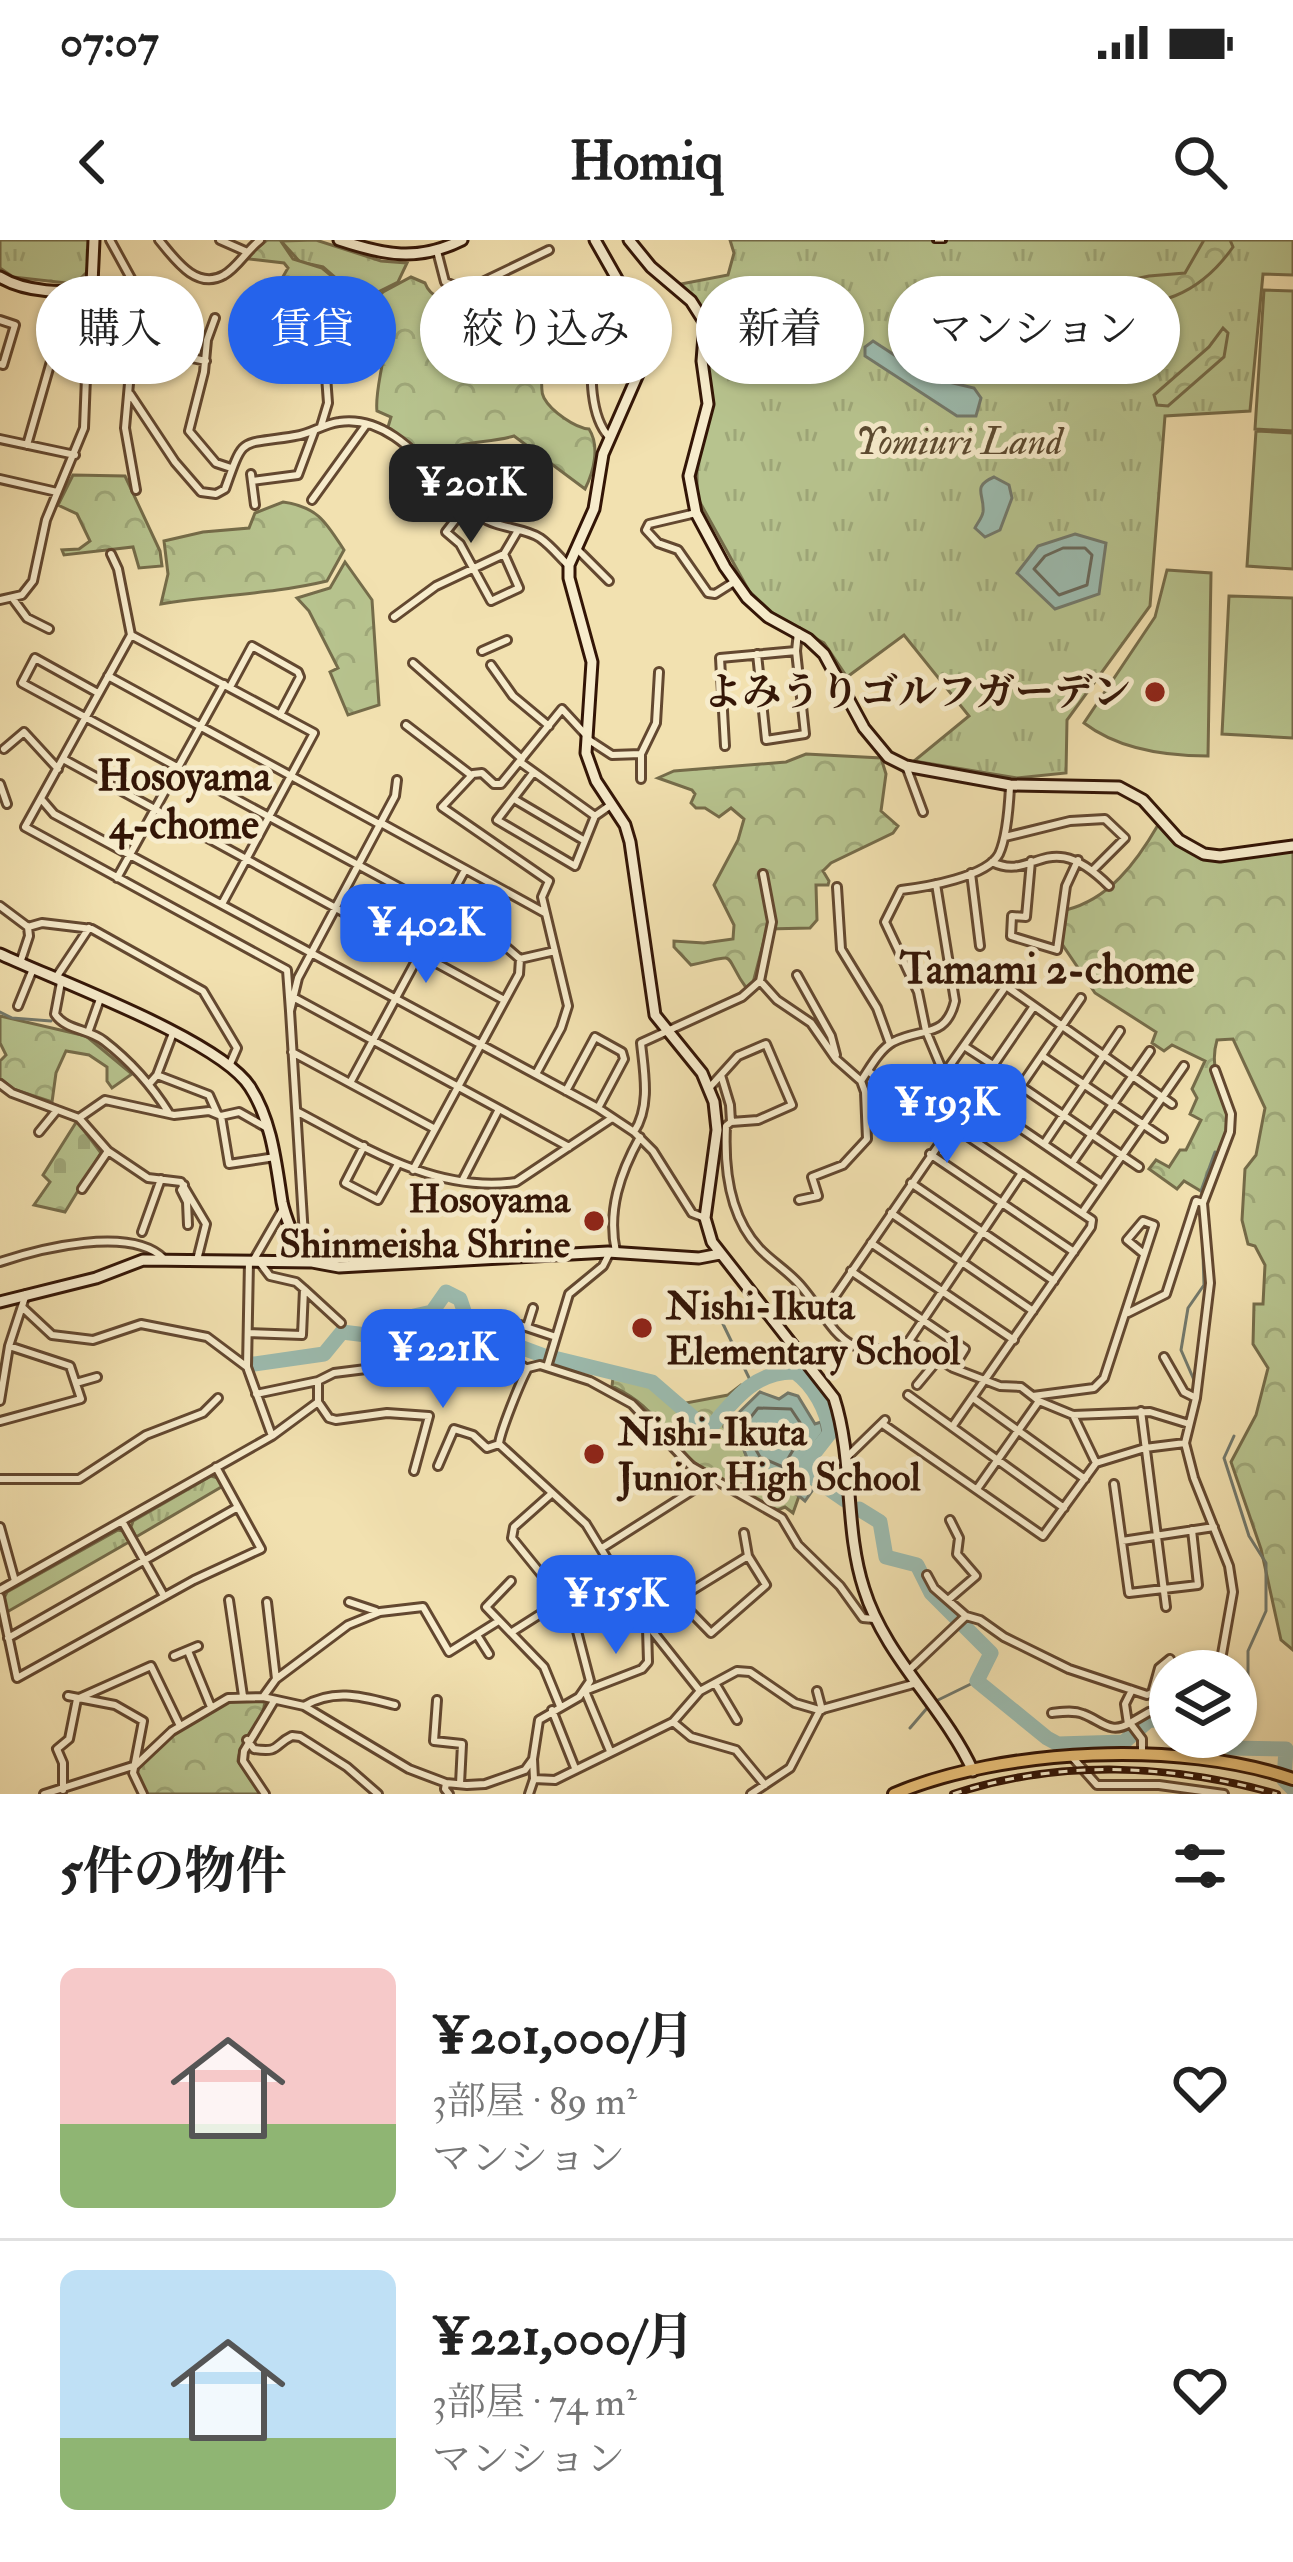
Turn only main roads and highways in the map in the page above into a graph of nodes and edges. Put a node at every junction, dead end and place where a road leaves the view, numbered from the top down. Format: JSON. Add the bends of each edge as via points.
{"nodes":[{"id":1,"x":1287,"y":1776,"type":"edge"},
{"id":2,"x":894,"y":1794,"type":"edge"}],
"edges":[{"from":1,"to":2,"type":"main road","via":[[1210,1758],[1072,1757],[973,1771]]}]}
